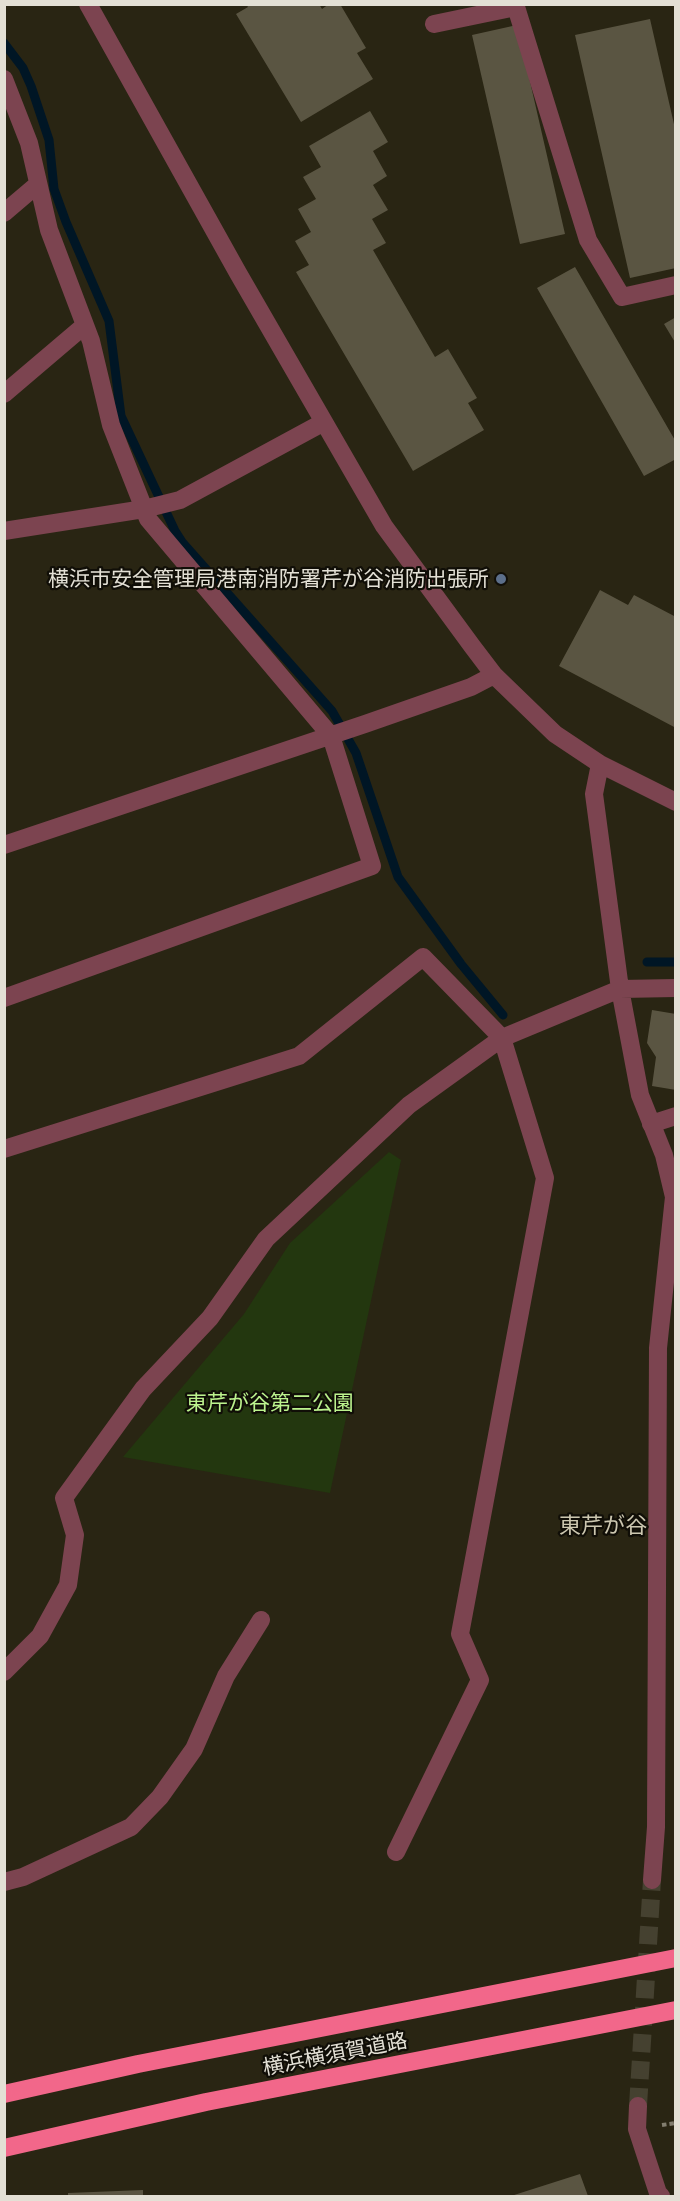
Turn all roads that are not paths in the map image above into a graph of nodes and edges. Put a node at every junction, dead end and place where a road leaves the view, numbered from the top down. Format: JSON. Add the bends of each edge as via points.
{"nodes":[{"id":1,"x":88,"y":4,"type":"edge"},
{"id":2,"x":434,"y":24,"type":"dead end"},
{"id":3,"x":4,"y":79,"type":"edge"},
{"id":4,"x":38,"y":184,"type":"junction"},
{"id":5,"x":4,"y":213,"type":"edge"},
{"id":6,"x":675,"y":285,"type":"edge"},
{"id":7,"x":85,"y":325,"type":"junction"},
{"id":8,"x":4,"y":394,"type":"edge"},
{"id":9,"x":324,"y":422,"type":"junction"},
{"id":10,"x":145,"y":508,"type":"junction"},
{"id":11,"x":4,"y":531,"type":"edge"},
{"id":12,"x":494,"y":675,"type":"junction"},
{"id":13,"x":332,"y":735,"type":"junction"},
{"id":14,"x":600,"y":764,"type":"junction"},
{"id":15,"x":675,"y":802,"type":"edge"},
{"id":16,"x":4,"y":845,"type":"edge"},
{"id":17,"x":620,"y":988,"type":"junction"},
{"id":18,"x":675,"y":988,"type":"edge"},
{"id":19,"x":4,"y":998,"type":"edge"},
{"id":20,"x":502,"y":1038,"type":"junction"},
{"id":21,"x":675,"y":1116,"type":"edge"},
{"id":22,"x":651,"y":1124,"type":"junction"},
{"id":23,"x":4,"y":1149,"type":"edge"},
{"id":24,"x":261,"y":1620,"type":"dead end"},
{"id":25,"x":4,"y":1672,"type":"edge"},
{"id":26,"x":396,"y":1851,"type":"dead end"},
{"id":27,"x":652,"y":1880,"type":"tunnel mouth"},
{"id":28,"x":4,"y":1882,"type":"edge"},
{"id":29,"x":675,"y":1958,"type":"edge"},
{"id":30,"x":675,"y":2010,"type":"edge"},
{"id":31,"x":4,"y":2094,"type":"edge"},
{"id":32,"x":638,"y":2106,"type":"tunnel mouth"},
{"id":33,"x":4,"y":2148,"type":"edge"},
{"id":34,"x":661,"y":2196,"type":"edge"}],
"edges":[{"from":1,"to":9,"type":"street"},
{"from":2,"to":6,"type":"street","via":[[516,7],[588,240],[622,297]]},
{"from":3,"to":4,"type":"street","via":[[29,143]]},
{"from":4,"to":5,"type":"street"},
{"from":4,"to":7,"type":"street","via":[[49,230]]},
{"from":7,"to":8,"type":"street"},
{"from":7,"to":10,"type":"street","via":[[111,425]]},
{"from":9,"to":10,"type":"street","via":[[180,501]]},
{"from":9,"to":12,"type":"street","via":[[384,525]]},
{"from":10,"to":11,"type":"street"},
{"from":10,"to":13,"type":"street","via":[[148,519]]},
{"from":12,"to":13,"type":"street","via":[[471,687]]},
{"from":12,"to":14,"type":"street","via":[[555,734]]},
{"from":13,"to":16,"type":"street"},
{"from":13,"to":19,"type":"street","via":[[372,866]]},
{"from":14,"to":15,"type":"street"},
{"from":14,"to":17,"type":"street","via":[[594,794]]},
{"from":17,"to":18,"type":"street"},
{"from":17,"to":20,"type":"street"},
{"from":17,"to":22,"type":"street","via":[[640,1095]]},
{"from":20,"to":23,"type":"street","via":[[423,957],[299,1056]]},
{"from":20,"to":25,"type":"street","via":[[409,1105],[267,1239],[210,1318],[143,1389],[64,1498],[75,1535],[68,1585],[40,1636]]},
{"from":20,"to":26,"type":"street","via":[[545,1178],[460,1634],[480,1680]]},
{"from":21,"to":22,"type":"street"},
{"from":22,"to":27,"type":"street","via":[[664,1155],[674,1197],[658,1348],[656,1827]]},
{"from":24,"to":28,"type":"street","via":[[226,1676],[194,1749],[160,1797],[131,1827]]},
{"from":29,"to":31,"type":"highway","name":"横浜横須賀道路"},
{"from":30,"to":33,"type":"highway","name":"横浜横須賀道路","via":[[206,2102]]},
{"from":32,"to":34,"type":"street","via":[[637,2129]]}]}
